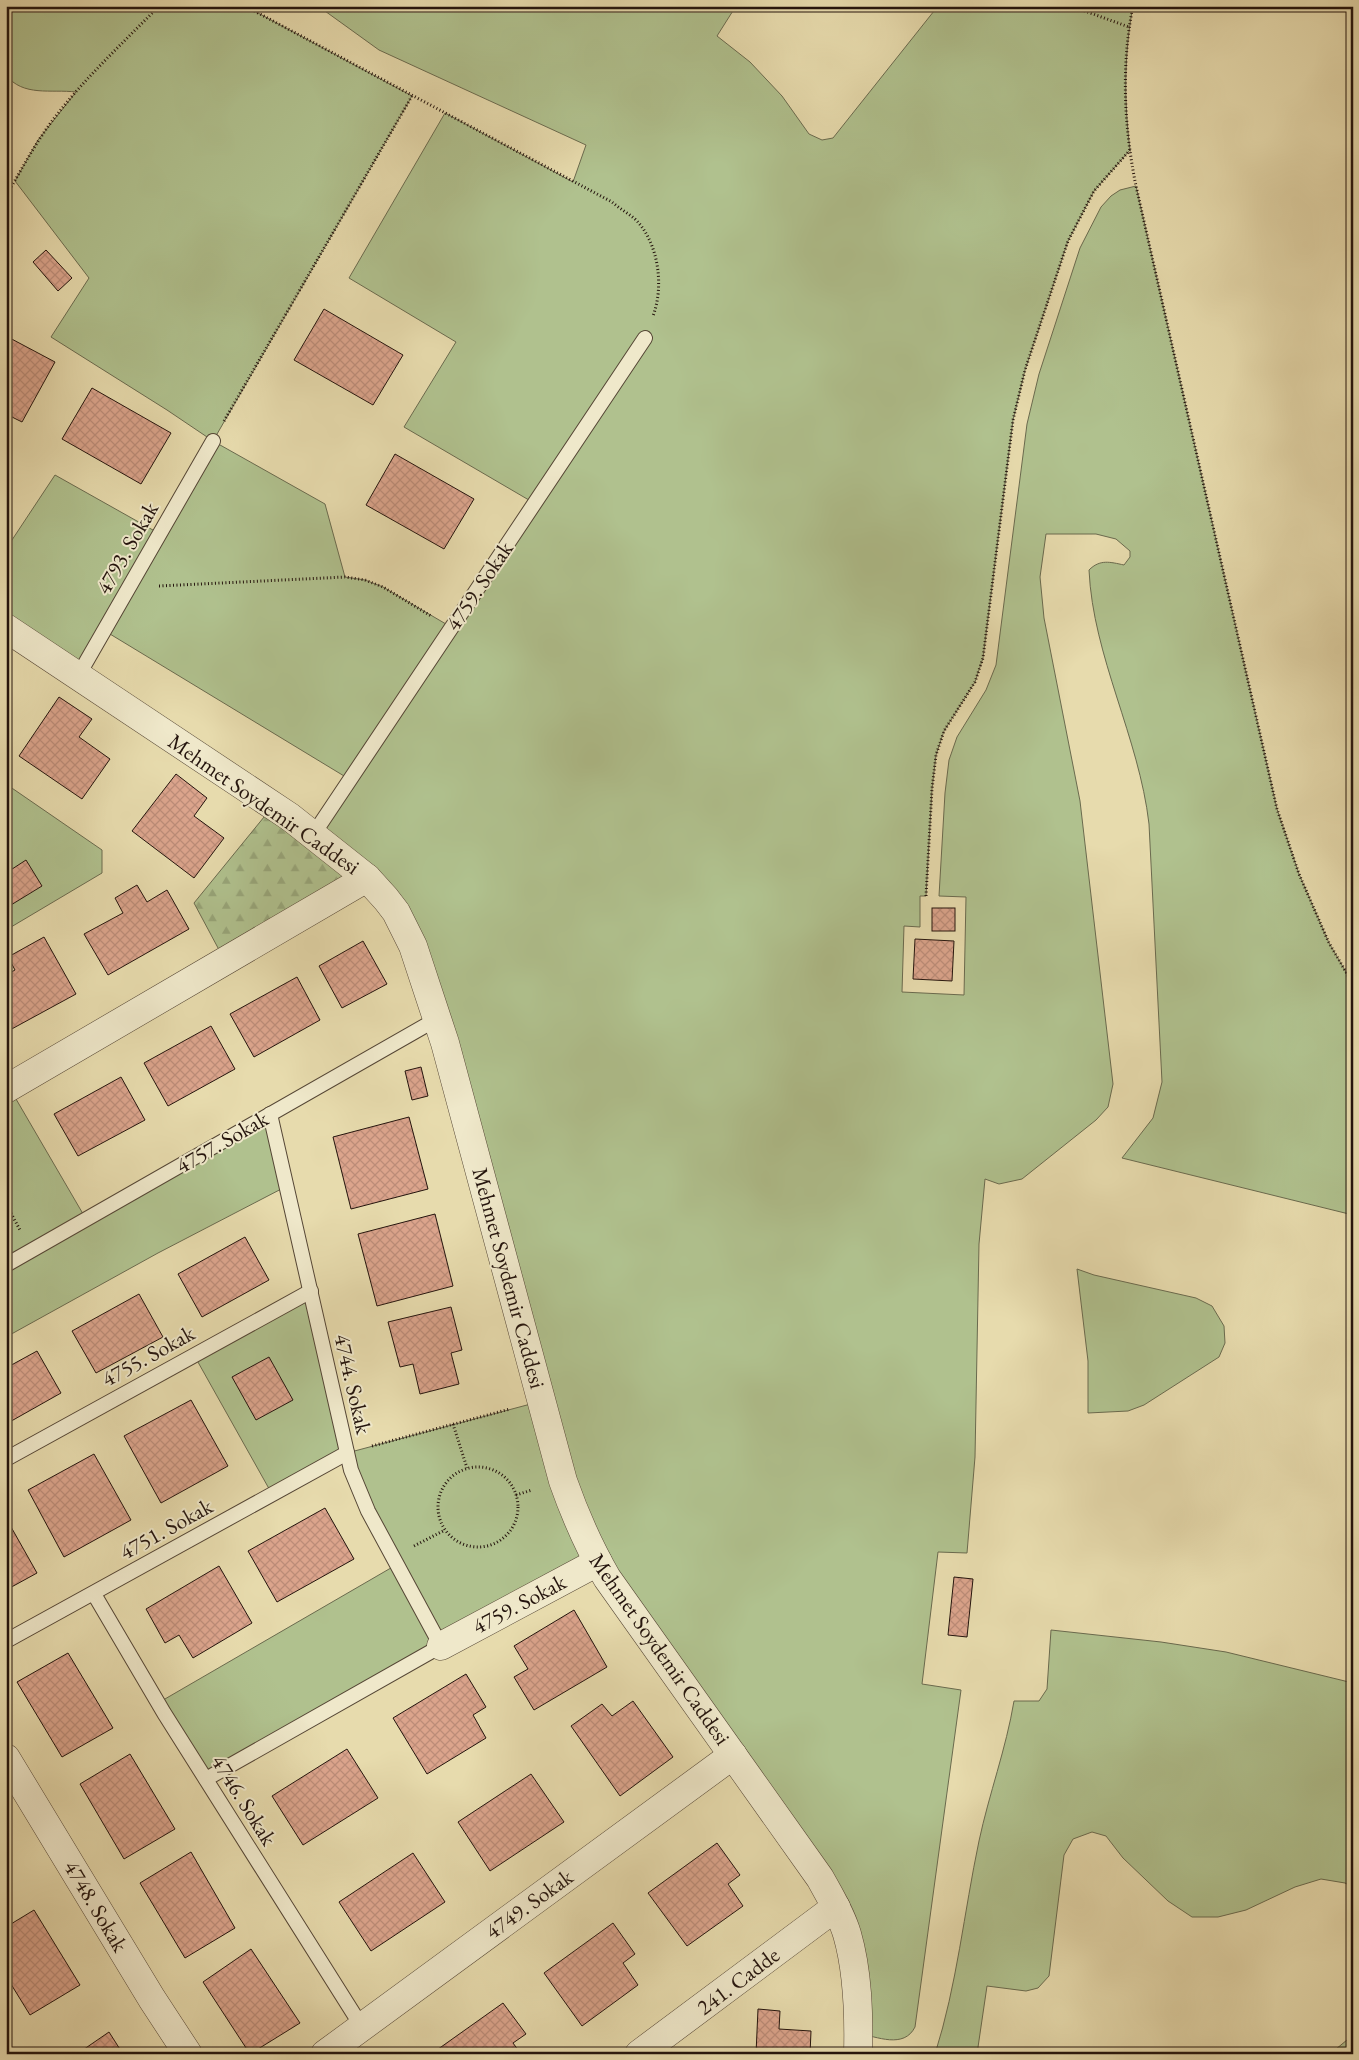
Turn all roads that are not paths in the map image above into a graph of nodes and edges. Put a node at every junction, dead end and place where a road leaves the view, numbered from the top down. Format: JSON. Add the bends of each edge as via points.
{"nodes":[{"id":1,"x":645,"y":338,"type":"road end"},
{"id":2,"x":213,"y":441,"type":"road end"},
{"id":3,"x":6,"y":628,"type":"edge"},
{"id":4,"x":78,"y":676,"type":"junction"},
{"id":5,"x":313,"y":834,"type":"junction"},
{"id":6,"x":367,"y":878,"type":"junction"},
{"id":7,"x":437,"y":1018,"type":"junction"},
{"id":8,"x":6,"y":1088,"type":"edge"},
{"id":9,"x":270,"y":1114,"type":"junction"},
{"id":10,"x":6,"y":1265,"type":"edge"},
{"id":11,"x":310,"y":1291,"type":"junction"},
{"id":12,"x":347,"y":1453,"type":"junction"},
{"id":13,"x":6,"y":1459,"type":"edge"},
{"id":14,"x":598,"y":1562,"type":"junction"},
{"id":15,"x":94,"y":1594,"type":"junction"},
{"id":16,"x":6,"y":1641,"type":"edge"},
{"id":17,"x":440,"y":1646,"type":"junction"},
{"id":18,"x":733,"y":1755,"type":"junction"},
{"id":19,"x":6,"y":1758,"type":"edge"},
{"id":20,"x":206,"y":1779,"type":"junction"},
{"id":21,"x":836,"y":1907,"type":"junction"},
{"id":22,"x":362,"y":2027,"type":"junction"},
{"id":23,"x":188,"y":2054,"type":"edge"},
{"id":24,"x":325,"y":2054,"type":"edge"},
{"id":25,"x":639,"y":2054,"type":"edge"},
{"id":26,"x":858,"y":2054,"type":"edge"}],
"edges":[{"from":1,"to":5,"type":"lane","name":"4759. Sokak"},
{"from":2,"to":4,"type":"lane","name":"4793. Sokak"},
{"from":3,"to":4,"type":"street","name":"Mehmet Soydemir Caddesi"},
{"from":4,"to":5,"type":"street","name":"Mehmet Soydemir Caddesi"},
{"from":5,"to":6,"type":"street","name":"Mehmet Soydemir Caddesi"},
{"from":6,"to":7,"type":"street","name":"Mehmet Soydemir Caddesi","via":[[386,898],[404,926]]},
{"from":6,"to":8,"type":"street"},
{"from":7,"to":9,"type":"lane","name":"4757. Sokak"},
{"from":7,"to":14,"type":"street","name":"Mehmet Soydemir Caddesi","via":[[572,1506]]},
{"from":9,"to":10,"type":"lane","name":"4757. Sokak"},
{"from":9,"to":11,"type":"lane","name":"4744. Sokak"},
{"from":11,"to":12,"type":"lane","name":"4744. Sokak"},
{"from":11,"to":13,"type":"lane","name":"4755. Sokak"},
{"from":12,"to":15,"type":"lane","name":"4751. Sokak"},
{"from":12,"to":17,"type":"lane","name":"4744. Sokak","via":[[358,1490]]},
{"from":14,"to":17,"type":"street","name":"4759. Sokak"},
{"from":14,"to":18,"type":"street","name":"Mehmet Soydemir Caddesi"},
{"from":15,"to":16,"type":"lane","name":"4751. Sokak"},
{"from":15,"to":20,"type":"lane","name":"4746. Sokak"},
{"from":17,"to":20,"type":"lane"},
{"from":18,"to":21,"type":"street","name":"Mehmet Soydemir Caddesi","via":[[820,1878]]},
{"from":18,"to":22,"type":"street","name":"4749. Sokak"},
{"from":19,"to":23,"type":"street","name":"4748. Sokak"},
{"from":20,"to":22,"type":"lane","name":"4746. Sokak"},
{"from":21,"to":25,"type":"street","name":"241. Cadde"},
{"from":21,"to":26,"type":"street","name":"Mehmet Soydemir Caddesi","via":[[852,1958]]},
{"from":22,"to":24,"type":"street","name":"4749. Sokak"}]}
